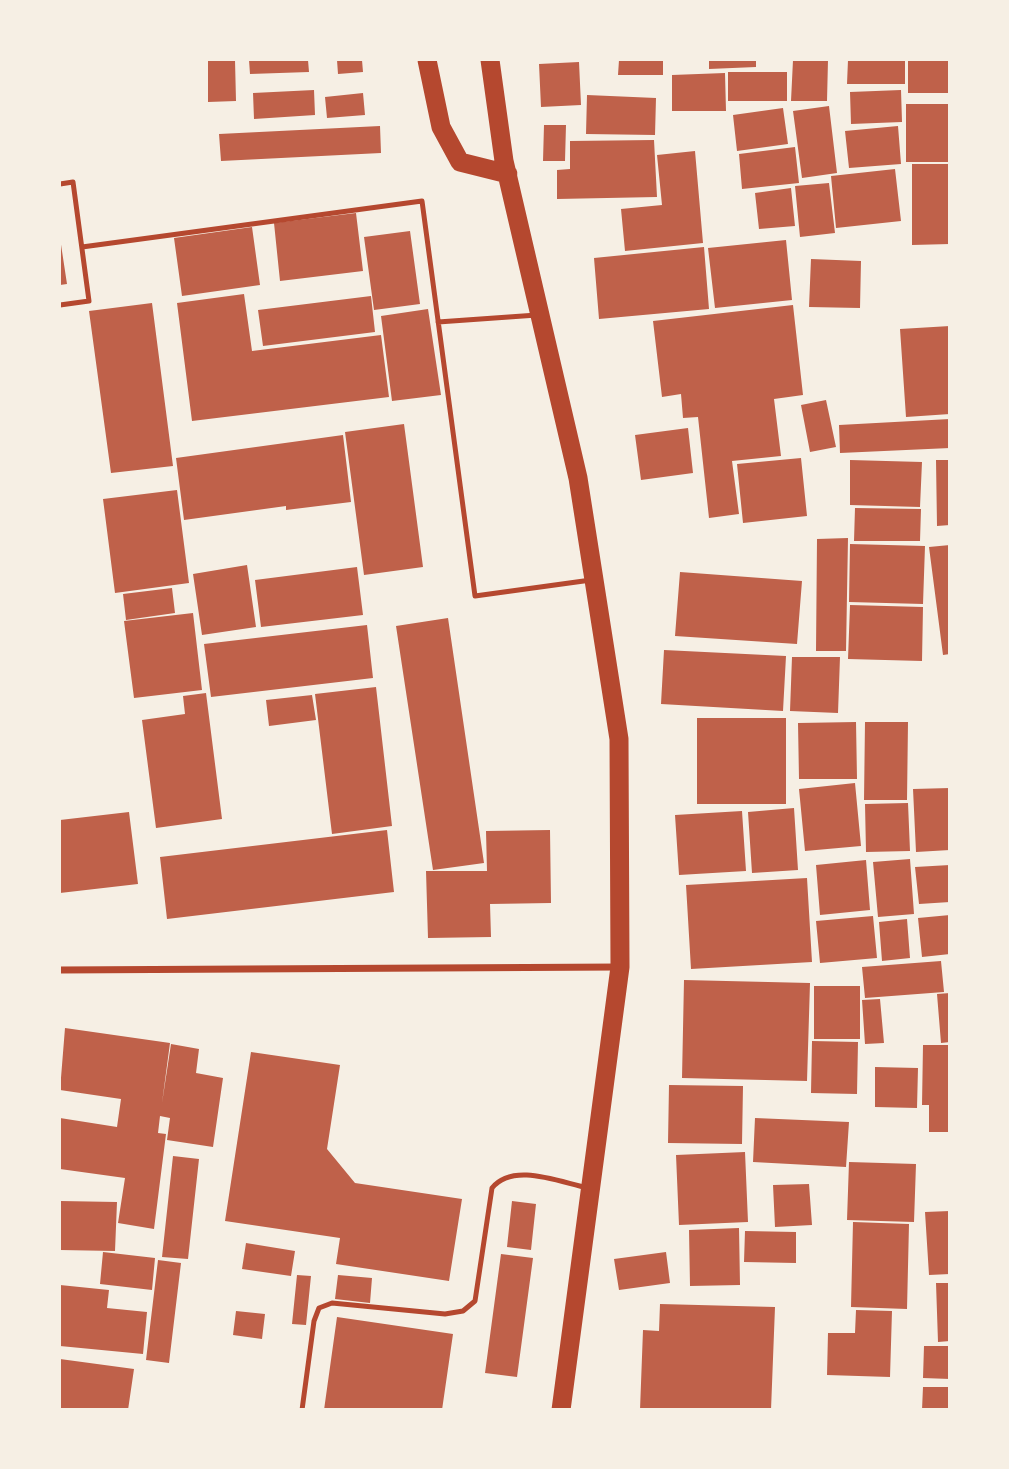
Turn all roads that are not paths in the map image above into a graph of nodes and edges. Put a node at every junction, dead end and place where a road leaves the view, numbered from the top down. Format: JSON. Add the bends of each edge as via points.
{"nodes":[{"id":1,"x":427,"y":60,"type":"edge"},
{"id":2,"x":490,"y":60,"type":"edge"},
{"id":3,"x":508,"y":174,"type":"junction"},
{"id":4,"x":60,"y":184,"type":"edge"},
{"id":5,"x":82,"y":247,"type":"junction"},
{"id":6,"x":60,"y":304,"type":"edge"},
{"id":7,"x":540,"y":315,"type":"junction"},
{"id":8,"x":438,"y":322,"type":"junction"},
{"id":9,"x":594,"y":580,"type":"junction"},
{"id":10,"x":620,"y":967,"type":"junction"},
{"id":11,"x":60,"y":970,"type":"edge"},
{"id":12,"x":591,"y":1189,"type":"junction"},
{"id":13,"x":302,"y":1409,"type":"edge"},
{"id":14,"x":561,"y":1409,"type":"edge"}],
"edges":[{"from":1,"to":3,"type":"highway","via":[[441,127],[460,162]]},
{"from":2,"to":3,"type":"highway"},
{"from":3,"to":7,"type":"highway"},
{"from":4,"to":5,"type":"lane","via":[[73,182]]},
{"from":5,"to":6,"type":"lane","via":[[89,301]]},
{"from":5,"to":8,"type":"lane","via":[[422,201]]},
{"from":7,"to":8,"type":"lane"},
{"from":7,"to":9,"type":"highway","via":[[578,478]]},
{"from":8,"to":9,"type":"lane","via":[[475,596]]},
{"from":9,"to":10,"type":"highway","via":[[619,739]]},
{"from":10,"to":11,"type":"street"},
{"from":10,"to":12,"type":"highway"},
{"from":12,"to":13,"type":"lane","via":[[513,1174],[501,1177],[492,1188],[475,1301],[463,1311],[445,1314],[332,1303],[319,1308]]},
{"from":12,"to":14,"type":"highway"}]}
